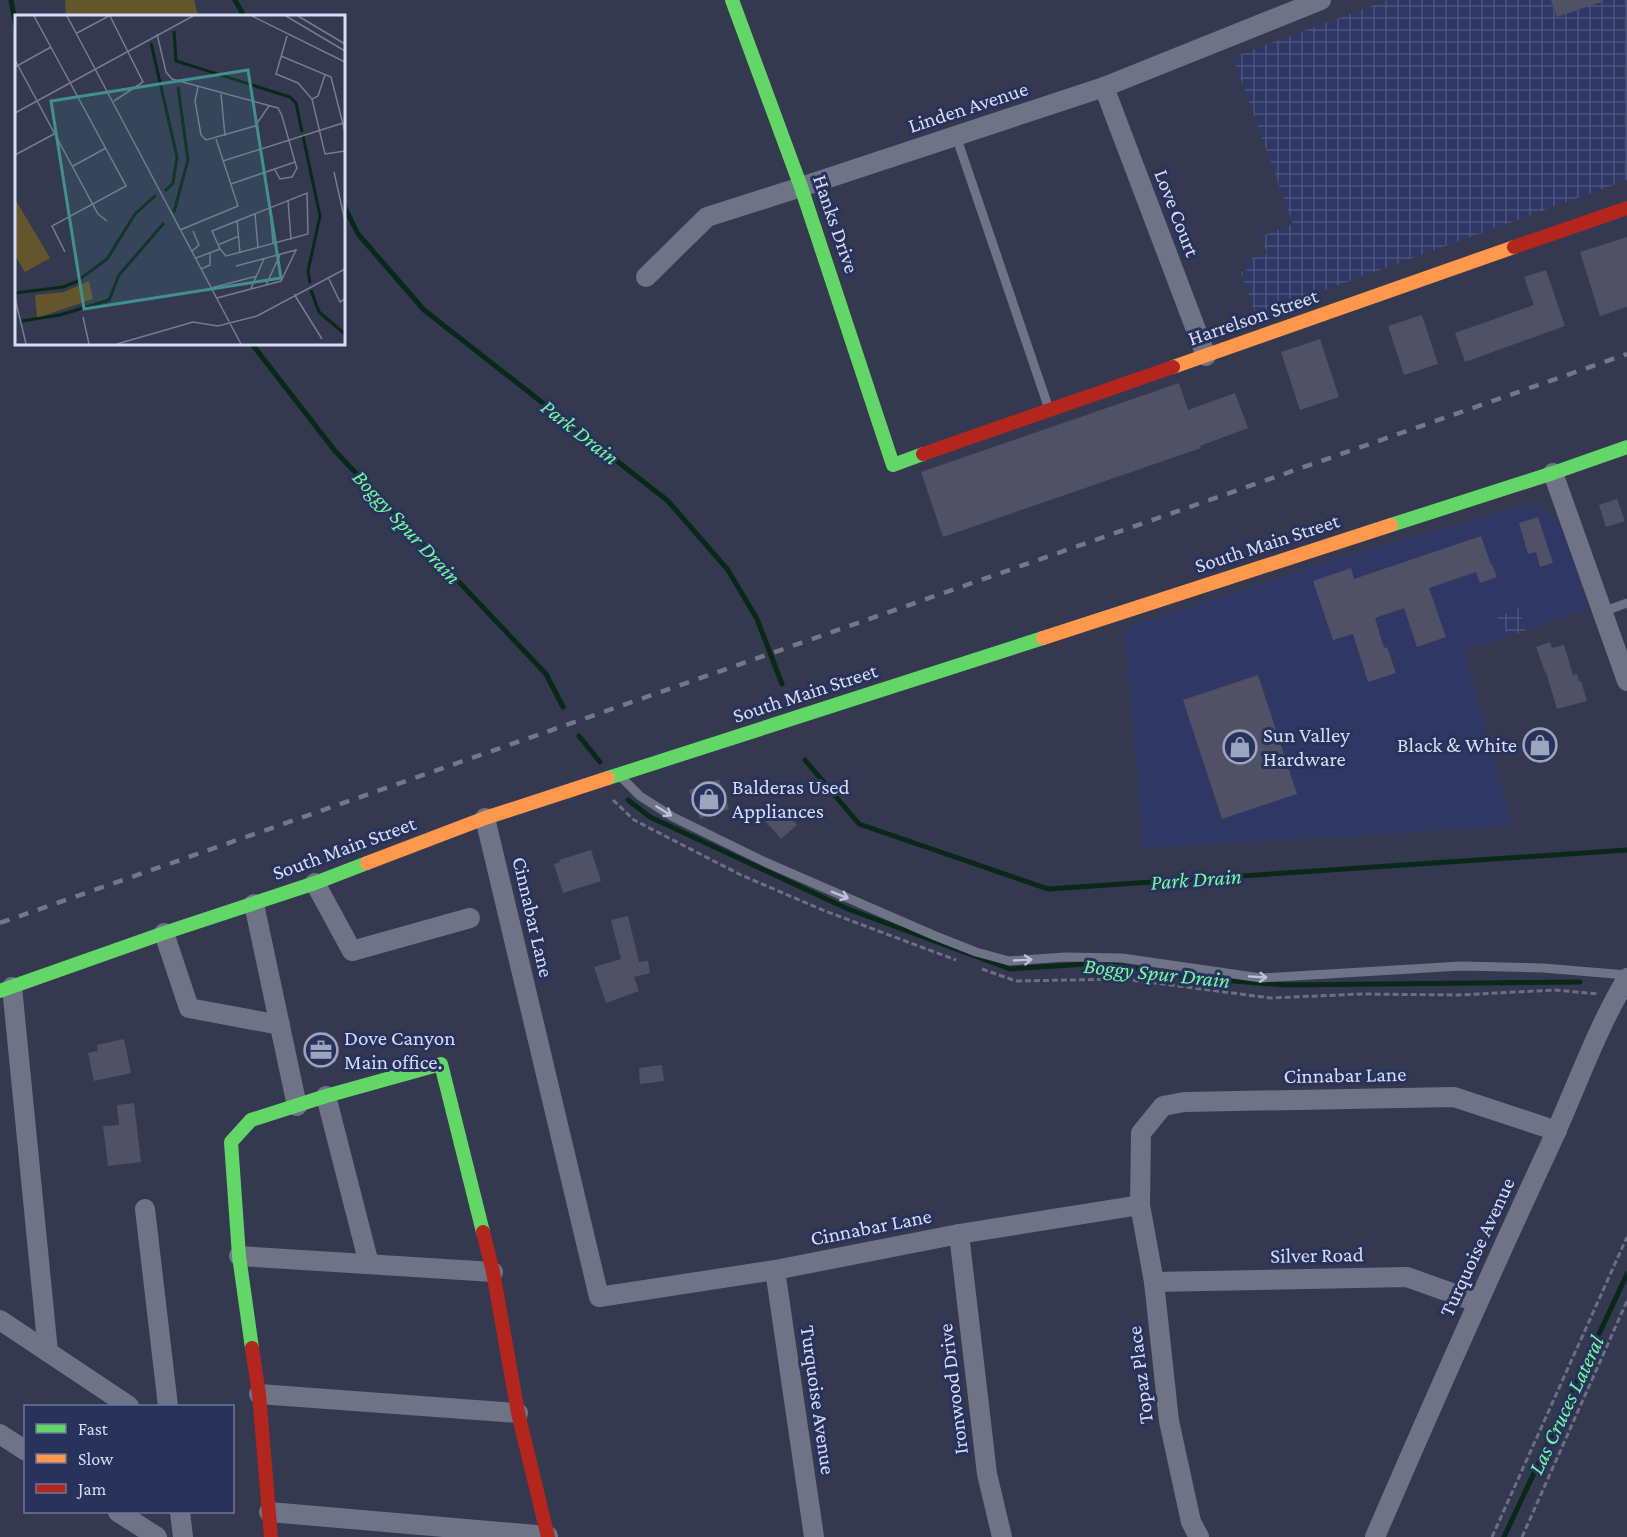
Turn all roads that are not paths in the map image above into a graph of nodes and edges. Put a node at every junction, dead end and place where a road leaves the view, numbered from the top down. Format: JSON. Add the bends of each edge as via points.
{"nodes":[{"id":1,"x":732,"y":0,"type":"edge"},
{"id":2,"x":1321,"y":0,"type":"edge"},
{"id":3,"x":1104,"y":87,"type":"junction"},
{"id":4,"x":956,"y":136,"type":"junction"},
{"id":5,"x":801,"y":187,"type":"junction"},
{"id":6,"x":1627,"y":208,"type":"edge"},
{"id":7,"x":646,"y":277,"type":"dead end"},
{"id":8,"x":1206,"y":356,"type":"junction"},
{"id":9,"x":1050,"y":410,"type":"junction"},
{"id":10,"x":1627,"y":447,"type":"edge"},
{"id":11,"x":893,"y":465,"type":"joint"},
{"id":12,"x":1553,"y":473,"type":"junction"},
{"id":13,"x":1627,"y":603,"type":"edge"},
{"id":14,"x":1602,"y":612,"type":"junction"},
{"id":15,"x":1627,"y":681,"type":"edge"},
{"id":16,"x":619,"y":775,"type":"junction"},
{"id":17,"x":485,"y":818,"type":"junction"},
{"id":18,"x":315,"y":883,"type":"junction"},
{"id":19,"x":254,"y":904,"type":"junction"},
{"id":20,"x":470,"y":918,"type":"dead end"},
{"id":21,"x":164,"y":933,"type":"junction"},
{"id":22,"x":1627,"y":977,"type":"edge"},
{"id":23,"x":6,"y":989,"type":"edge"},
{"id":24,"x":280,"y":1025,"type":"junction"},
{"id":25,"x":326,"y":1096,"type":"junction"},
{"id":26,"x":297,"y":1106,"type":"junction"},
{"id":27,"x":1557,"y":1131,"type":"junction"},
{"id":28,"x":1140,"y":1205,"type":"junction"},
{"id":29,"x":145,"y":1209,"type":"dead end"},
{"id":30,"x":959,"y":1234,"type":"junction"},
{"id":31,"x":239,"y":1256,"type":"junction"},
{"id":32,"x":369,"y":1264,"type":"junction"},
{"id":33,"x":776,"y":1270,"type":"junction"},
{"id":34,"x":492,"y":1272,"type":"junction"},
{"id":35,"x":1154,"y":1282,"type":"junction"},
{"id":36,"x":1478,"y":1302,"type":"junction"},
{"id":37,"x":0,"y":1320,"type":"edge"},
{"id":38,"x":48,"y":1352,"type":"junction"},
{"id":39,"x":259,"y":1394,"type":"junction"},
{"id":40,"x":126,"y":1405,"type":"edge"},
{"id":41,"x":168,"y":1405,"type":"edge"},
{"id":42,"x":518,"y":1413,"type":"junction"},
{"id":43,"x":0,"y":1434,"type":"edge"},
{"id":44,"x":24,"y":1450,"type":"edge"},
{"id":45,"x":269,"y":1512,"type":"junction"},
{"id":46,"x":120,"y":1513,"type":"edge"},
{"id":47,"x":180,"y":1513,"type":"edge"},
{"id":48,"x":157,"y":1537,"type":"edge"},
{"id":49,"x":183,"y":1537,"type":"edge"},
{"id":50,"x":271,"y":1537,"type":"edge"},
{"id":51,"x":548,"y":1537,"type":"edge"},
{"id":52,"x":814,"y":1537,"type":"edge"},
{"id":53,"x":1002,"y":1537,"type":"edge"},
{"id":54,"x":1199,"y":1537,"type":"edge"},
{"id":55,"x":1375,"y":1537,"type":"edge"}],
"edges":[{"from":1,"to":5,"type":"street","name":"Hanks Drive"},
{"from":2,"to":3,"type":"street","name":"Linden Avenue"},
{"from":3,"to":4,"type":"street","name":"Linden Avenue"},
{"from":3,"to":8,"type":"street","name":"Love Court"},
{"from":4,"to":5,"type":"street","name":"Linden Avenue"},
{"from":4,"to":9,"type":"lane"},
{"from":5,"to":7,"type":"street","name":"Linden Avenue","via":[[707,217]]},
{"from":5,"to":11,"type":"street","name":"Hanks Drive"},
{"from":6,"to":8,"type":"street","name":"Harrelson Street"},
{"from":8,"to":9,"type":"street","name":"Harrelson Street"},
{"from":9,"to":11,"type":"street","name":"Harrelson Street"},
{"from":10,"to":12,"type":"street","name":"South Main Street"},
{"from":12,"to":14,"type":"street"},
{"from":12,"to":16,"type":"street","name":"South Main Street"},
{"from":13,"to":14,"type":"lane"},
{"from":14,"to":15,"type":"street"},
{"from":16,"to":17,"type":"street","name":"South Main Street"},
{"from":16,"to":22,"type":"lane","one_way":true,"via":[[640,796],[673,817],[765,862],[933,935],[1009,961],[1122,958],[1261,978],[1461,966],[1543,968]]},
{"from":17,"to":18,"type":"street","name":"South Main Street"},
{"from":17,"to":33,"type":"street","name":"Cinnabar Lane","via":[[598,1298]]},
{"from":18,"to":19,"type":"street","name":"South Main Street"},
{"from":18,"to":20,"type":"street","via":[[352,951]]},
{"from":19,"to":21,"type":"street","name":"South Main Street"},
{"from":19,"to":24,"type":"street"},
{"from":21,"to":23,"type":"street","name":"South Main Street"},
{"from":21,"to":24,"type":"street","via":[[189,1008]]},
{"from":22,"to":27,"type":"street","name":"Turquoise Avenue"},
{"from":23,"to":38,"type":"street"},
{"from":24,"to":26,"type":"street"},
{"from":25,"to":26,"type":"street"},
{"from":25,"to":32,"type":"street"},
{"from":25,"to":34,"type":"street","via":[[441,1064]]},
{"from":26,"to":31,"type":"street","via":[[251,1120],[231,1142]]},
{"from":27,"to":28,"type":"street","name":"Cinnabar Lane","via":[[1454,1097],[1184,1102],[1163,1106],[1142,1133]]},
{"from":27,"to":36,"type":"street","name":"Turquoise Avenue"},
{"from":28,"to":30,"type":"street","name":"Cinnabar Lane"},
{"from":28,"to":35,"type":"street","name":"Topaz Place"},
{"from":29,"to":41,"type":"street"},
{"from":30,"to":33,"type":"street","name":"Cinnabar Lane"},
{"from":30,"to":53,"type":"street","name":"Ironwood Drive","via":[[987,1474]]},
{"from":31,"to":32,"type":"street"},
{"from":31,"to":39,"type":"street"},
{"from":32,"to":34,"type":"street"},
{"from":33,"to":52,"type":"street","name":"Turquoise Avenue"},
{"from":34,"to":42,"type":"street"},
{"from":35,"to":36,"type":"street","name":"Silver Road","via":[[1407,1277]]},
{"from":35,"to":54,"type":"street","name":"Topaz Place","via":[[1169,1421],[1191,1522]]},
{"from":36,"to":55,"type":"street","name":"Turquoise Avenue"},
{"from":37,"to":38,"type":"street"},
{"from":38,"to":40,"type":"street"},
{"from":39,"to":42,"type":"street"},
{"from":39,"to":45,"type":"street"},
{"from":42,"to":51,"type":"street"},
{"from":43,"to":44,"type":"street"},
{"from":45,"to":50,"type":"street"},
{"from":45,"to":51,"type":"street"},
{"from":46,"to":48,"type":"street"},
{"from":47,"to":49,"type":"street"}]}
